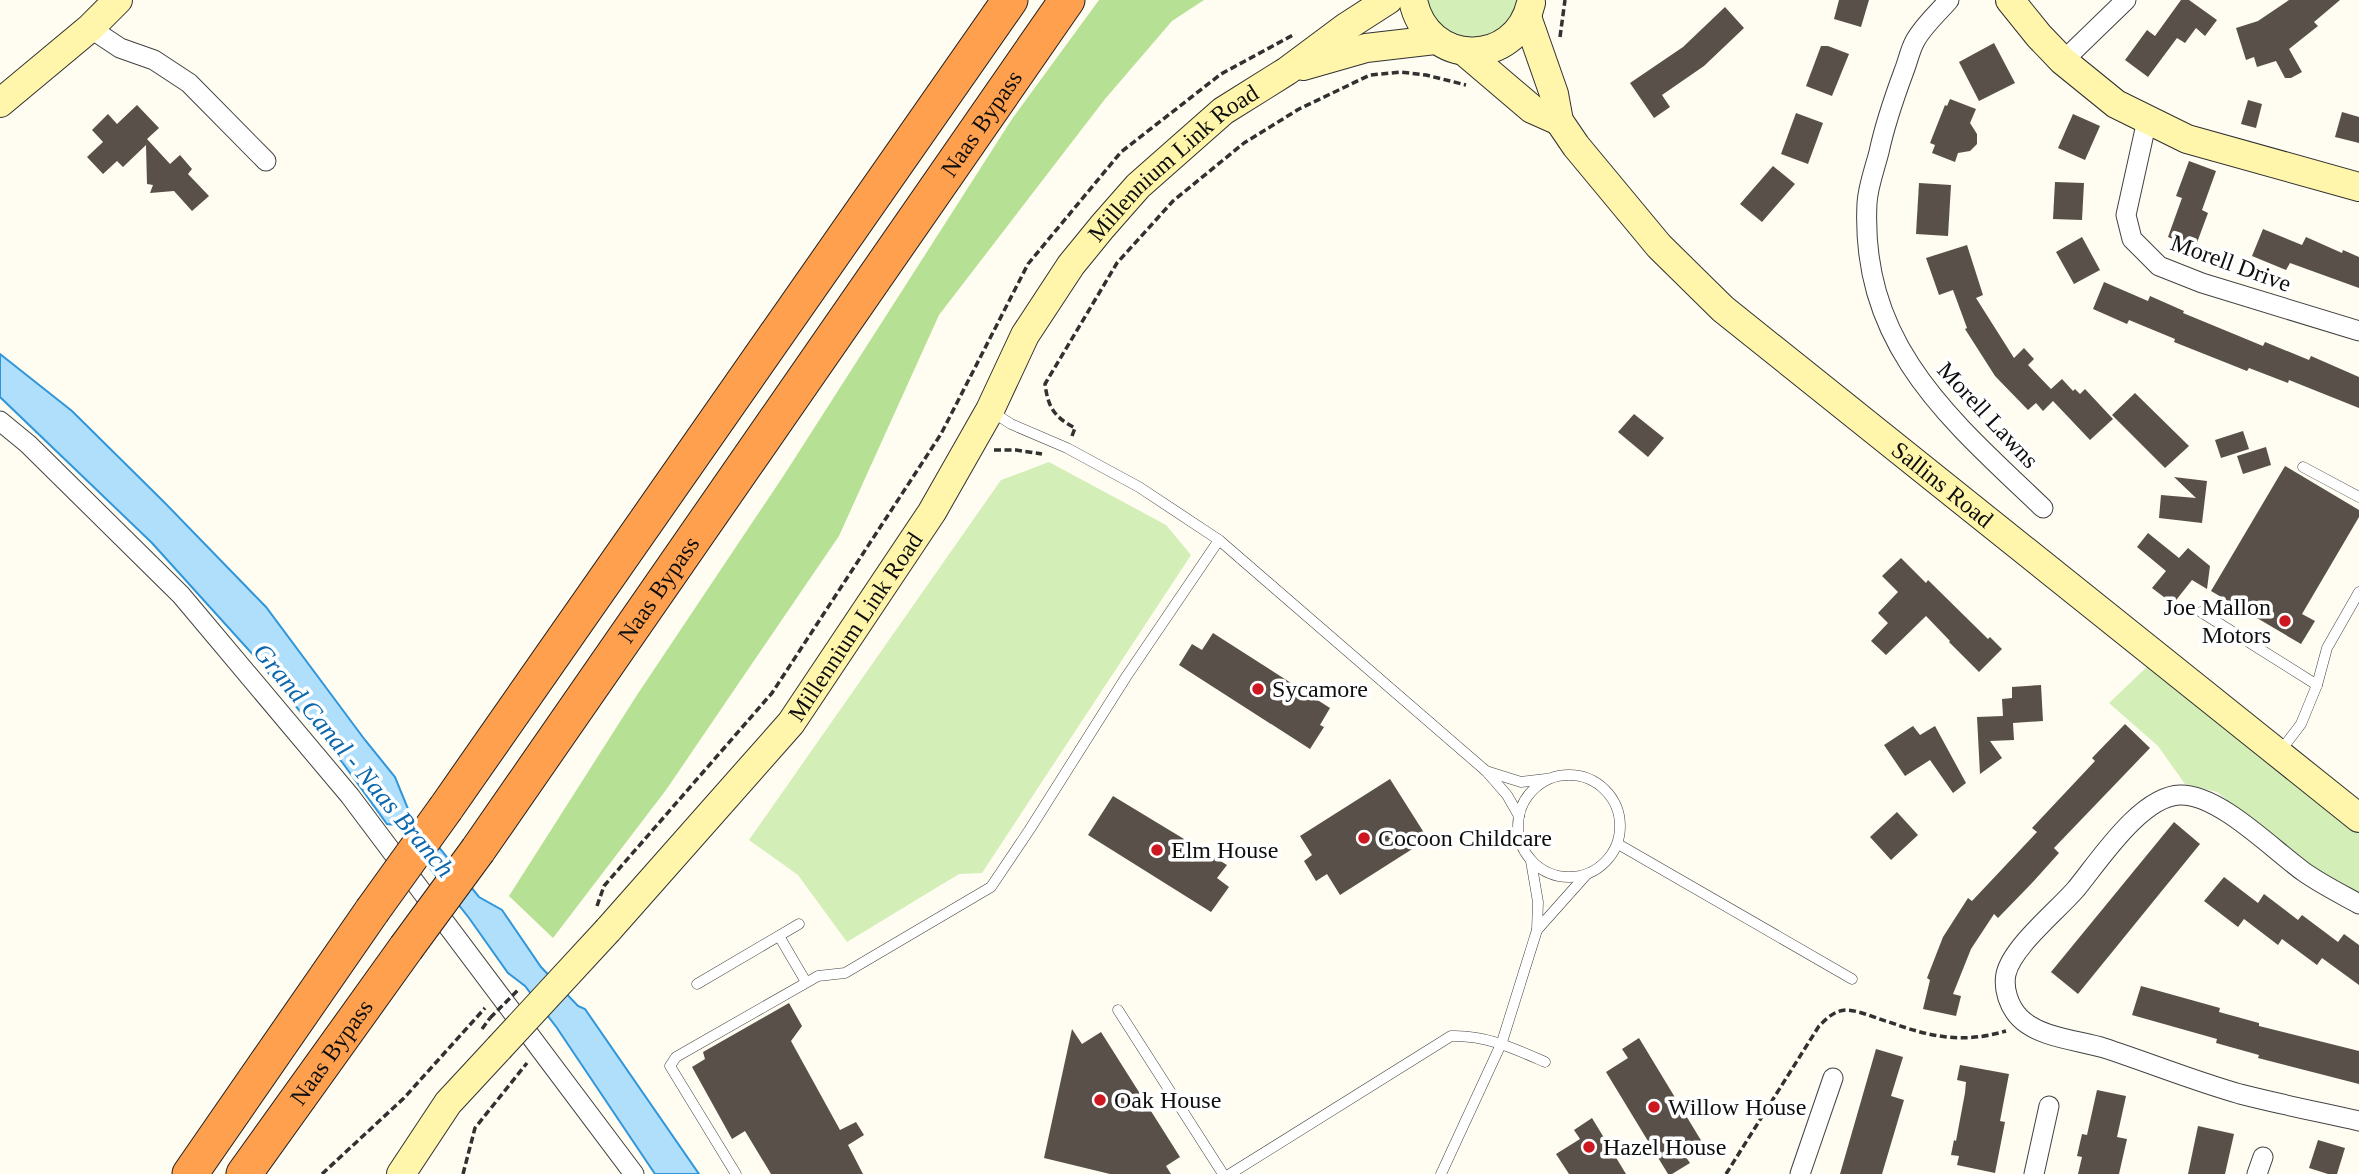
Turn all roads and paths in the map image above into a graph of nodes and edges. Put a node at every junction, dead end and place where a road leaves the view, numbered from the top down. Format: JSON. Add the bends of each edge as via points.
{"nodes":[{"id":1,"x":1010,"y":0,"type":"edge"},
{"id":2,"x":1067,"y":0,"type":"edge"},
{"id":3,"x":1388,"y":0,"type":"edge"},
{"id":4,"x":1413,"y":0,"type":"edge"},
{"id":5,"x":1949,"y":0,"type":"edge"},
{"id":6,"x":2010,"y":0,"type":"edge"},
{"id":7,"x":2126,"y":0,"type":"edge"},
{"id":8,"x":109,"y":2,"type":"edge"},
{"id":9,"x":1529,"y":8,"type":"edge"},
{"id":10,"x":90,"y":27,"type":"junction"},
{"id":11,"x":1306,"y":28,"type":"dead end"},
{"id":12,"x":1435,"y":40,"type":"junction"},
{"id":13,"x":1465,"y":52,"type":"junction"},
{"id":14,"x":2063,"y":61,"type":"junction"},
{"id":15,"x":1287,"y":71,"type":"junction"},
{"id":16,"x":1473,"y":88,"type":"dead end"},
{"id":17,"x":0,"y":103,"type":"edge"},
{"id":18,"x":2147,"y":120,"type":"junction"},
{"id":19,"x":1559,"y":121,"type":"junction"},
{"id":20,"x":266,"y":161,"type":"dead end"},
{"id":21,"x":2359,"y":187,"type":"edge"},
{"id":22,"x":2359,"y":331,"type":"edge"},
{"id":23,"x":990,"y":410,"type":"junction"},
{"id":24,"x":0,"y":421,"type":"edge"},
{"id":25,"x":1075,"y":428,"type":"dead end"},
{"id":26,"x":2304,"y":467,"type":"dead end"},
{"id":27,"x":2359,"y":497,"type":"edge"},
{"id":28,"x":2043,"y":508,"type":"dead end"},
{"id":29,"x":1219,"y":540,"type":"junction"},
{"id":30,"x":2359,"y":592,"type":"edge"},
{"id":31,"x":2201,"y":612,"type":"dead end"},
{"id":32,"x":2317,"y":685,"type":"junction"},
{"id":33,"x":2278,"y":753,"type":"junction"},
{"id":34,"x":1486,"y":771,"type":"junction"},
{"id":35,"x":1551,"y":778,"type":"junction"},
{"id":36,"x":1519,"y":816,"type":"junction"},
{"id":37,"x":2359,"y":818,"type":"edge"},
{"id":38,"x":1618,"y":844,"type":"junction"},
{"id":39,"x":1531,"y":861,"type":"junction"},
{"id":40,"x":1586,"y":875,"type":"junction"},
{"id":41,"x":2359,"y":904,"type":"edge"},
{"id":42,"x":601,"y":922,"type":"junction"},
{"id":43,"x":799,"y":924,"type":"dead end"},
{"id":44,"x":1537,"y":930,"type":"junction"},
{"id":45,"x":779,"y":936,"type":"junction"},
{"id":46,"x":1852,"y":979,"type":"dead end"},
{"id":47,"x":806,"y":982,"type":"junction"},
{"id":48,"x":697,"y":984,"type":"dead end"},
{"id":49,"x":491,"y":1000,"type":"dead end"},
{"id":50,"x":1118,"y":1010,"type":"dead end"},
{"id":51,"x":2020,"y":1018,"type":"junction"},
{"id":52,"x":1502,"y":1042,"type":"junction"},
{"id":53,"x":528,"y":1061,"type":"dead end"},
{"id":54,"x":1545,"y":1062,"type":"dead end"},
{"id":55,"x":1833,"y":1078,"type":"dead end"},
{"id":56,"x":2049,"y":1106,"type":"dead end"},
{"id":57,"x":2359,"y":1121,"type":"edge"},
{"id":58,"x":190,"y":1174,"type":"edge"},
{"id":59,"x":244,"y":1174,"type":"edge"},
{"id":60,"x":322,"y":1174,"type":"edge"},
{"id":61,"x":401,"y":1174,"type":"edge"},
{"id":62,"x":463,"y":1174,"type":"edge"},
{"id":63,"x":634,"y":1174,"type":"edge"},
{"id":64,"x":736,"y":1174,"type":"edge"},
{"id":65,"x":1223,"y":1174,"type":"edge"},
{"id":66,"x":1230,"y":1174,"type":"edge"},
{"id":67,"x":1441,"y":1174,"type":"edge"},
{"id":68,"x":1726,"y":1174,"type":"edge"},
{"id":69,"x":1800,"y":1174,"type":"edge"},
{"id":70,"x":2034,"y":1174,"type":"edge"}],
"edges":[{"from":1,"to":58,"type":"highway","name":"Naas Bypass","bridge":true},
{"from":2,"to":59,"type":"highway","name":"Naas Bypass","bridge":true,"via":[[478,850]]},
{"from":3,"to":15,"type":"main road","name":"Millennium Link Road"},
{"from":4,"to":12,"type":"main road","via":[[1423,28]]},
{"from":5,"to":28,"type":"street","name":"Morell Lawns","via":[[1915,41],[1885,122],[1867,201],[1872,271],[1895,343],[1925,388],[1962,431]]},
{"from":6,"to":14,"type":"main road"},
{"from":7,"to":14,"type":"street"},
{"from":8,"to":10,"type":"main road"},
{"from":9,"to":13,"type":"main road","via":[[1516,33],[1502,44]]},
{"from":9,"to":19,"type":"main road","name":"Sallins Road"},
{"from":10,"to":17,"type":"main road"},
{"from":10,"to":20,"type":"street","via":[[120,48],[154,60],[189,83]]},
{"from":11,"to":42,"type":"path","via":[[1221,75],[1121,152],[1028,264],[942,434],[772,693],[604,886]]},
{"from":12,"to":13,"type":"main road"},
{"from":12,"to":15,"type":"main road","name":"Millennium Link Road","via":[[1366,48]]},
{"from":13,"to":19,"type":"main road","name":"Sallins Road","via":[[1532,109]]},
{"from":14,"to":18,"type":"main road","via":[[2116,104]]},
{"from":15,"to":23,"type":"main road","name":"Millennium Link Road","via":[[1223,111],[1120,206],[1071,265],[1026,335]]},
{"from":16,"to":25,"type":"path","via":[[1426,75],[1370,75],[1299,109],[1244,143],[1173,201],[1117,263],[1045,384],[1048,404]]},
{"from":18,"to":21,"type":"main road","via":[[2187,139]]},
{"from":18,"to":22,"type":"street","name":"Morell Drive","via":[[2126,215],[2132,239],[2159,266],[2202,284]]},
{"from":19,"to":33,"type":"main road","name":"Sallins Road","via":[[1659,246],[1723,309]]},
{"from":23,"to":29,"type":"lane","via":[[1139,487]]},
{"from":23,"to":42,"type":"main road","name":"Millennium Link Road","via":[[932,512],[791,723]]},
{"from":24,"to":63,"type":"street","via":[[181,595],[350,796]]},
{"from":26,"to":27,"type":"lane"},
{"from":29,"to":34,"type":"lane"},
{"from":29,"to":47,"type":"lane","via":[[990,887],[845,973]]},
{"from":30,"to":32,"type":"lane","via":[[2327,648]]},
{"from":31,"to":32,"type":"lane"},
{"from":32,"to":33,"type":"lane","via":[[2301,724]]},
{"from":33,"to":37,"type":"main road","name":"Sallins Road"},
{"from":34,"to":35,"type":"lane","via":[[1521,782]]},
{"from":34,"to":36,"type":"lane"},
{"from":35,"to":36,"type":"lane","via":[[1525,800]]},
{"from":35,"to":38,"type":"lane","via":[[1584,777],[1599,784],[1619,811]]},
{"from":36,"to":39,"type":"lane","via":[[1522,848]]},
{"from":38,"to":40,"type":"lane","via":[[1605,863]]},
{"from":38,"to":46,"type":"lane"},
{"from":39,"to":40,"type":"lane","via":[[1556,876]]},
{"from":39,"to":44,"type":"lane","via":[[1538,901]]},
{"from":40,"to":44,"type":"lane"},
{"from":41,"to":51,"type":"street","via":[[2305,872],[2214,804],[2178,794],[2135,818],[2015,953],[2006,974],[2006,996]]},
{"from":42,"to":61,"type":"main road","name":"Millennium Link Road","bridge":true,"via":[[448,1103]]},
{"from":43,"to":45,"type":"lane"},
{"from":44,"to":52,"type":"lane"},
{"from":45,"to":47,"type":"lane"},
{"from":45,"to":48,"type":"lane"},
{"from":47,"to":64,"type":"lane","via":[[692,1046],[670,1066]]},
{"from":49,"to":60,"type":"path","via":[[404,1098]]},
{"from":50,"to":65,"type":"lane"},
{"from":51,"to":57,"type":"street","via":[[2057,1036],[2240,1094]]},
{"from":51,"to":68,"type":"path","via":[[2007,1030],[1981,1038],[1954,1038],[1861,1013],[1844,1010],[1831,1014]]},
{"from":52,"to":54,"type":"lane"},
{"from":52,"to":66,"type":"lane","via":[[1451,1036]]},
{"from":52,"to":67,"type":"lane"},
{"from":53,"to":62,"type":"path","via":[[475,1128]]},
{"from":55,"to":69,"type":"street"},
{"from":56,"to":70,"type":"street"}]}
